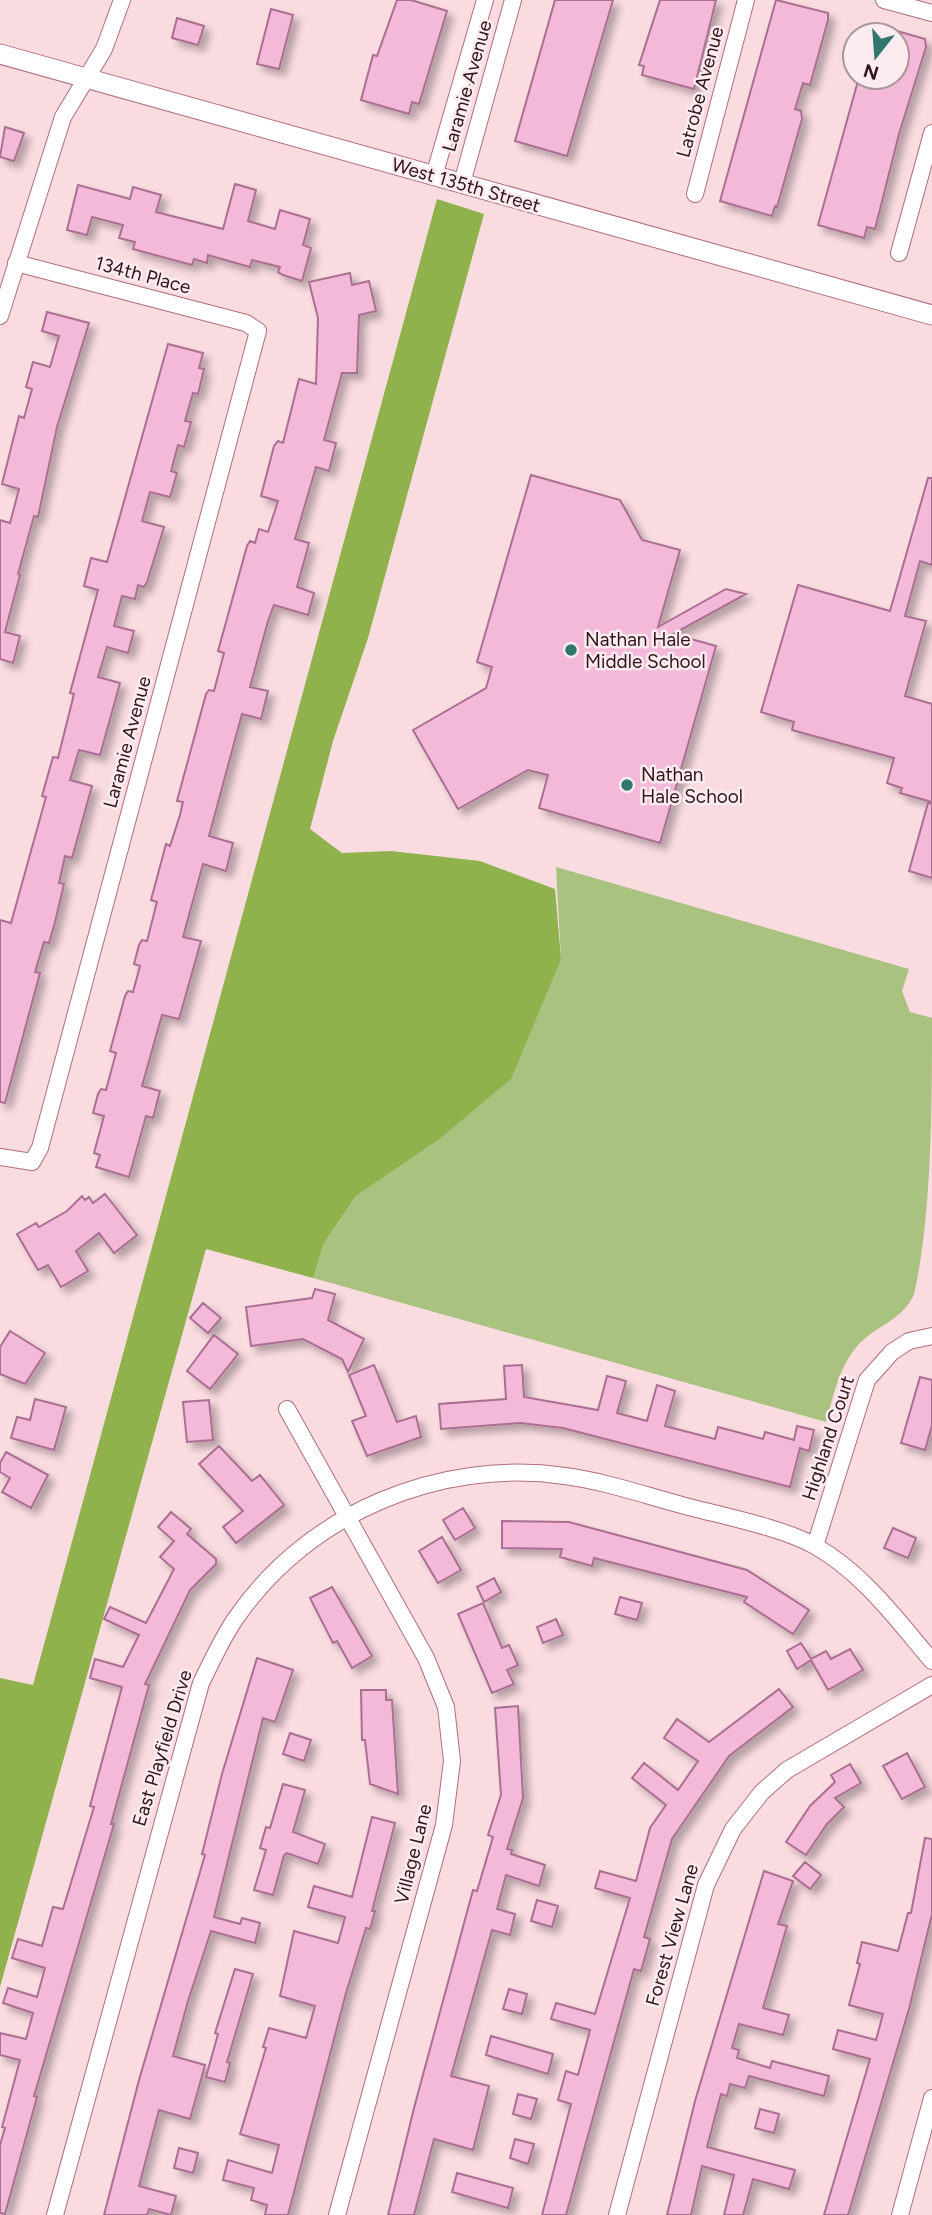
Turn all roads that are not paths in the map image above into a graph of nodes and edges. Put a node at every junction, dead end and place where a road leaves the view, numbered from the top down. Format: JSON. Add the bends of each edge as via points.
{"nodes":[{"id":1,"x":122,"y":0,"type":"edge"},
{"id":2,"x":485,"y":0,"type":"edge"},
{"id":3,"x":513,"y":0,"type":"edge"},
{"id":4,"x":746,"y":0,"type":"edge"},
{"id":5,"x":884,"y":0,"type":"edge"},
{"id":6,"x":932,"y":13,"type":"edge"},
{"id":7,"x":0,"y":54,"type":"edge"},
{"id":8,"x":87,"y":79,"type":"junction"},
{"id":9,"x":932,"y":133,"type":"edge"},
{"id":10,"x":433,"y":176,"type":"junction"},
{"id":11,"x":462,"y":183,"type":"junction"},
{"id":12,"x":695,"y":194,"type":"dead end"},
{"id":13,"x":899,"y":253,"type":"dead end"},
{"id":14,"x":16,"y":263,"type":"junction"},
{"id":15,"x":932,"y":315,"type":"edge"},
{"id":16,"x":0,"y":316,"type":"edge"},
{"id":17,"x":258,"y":331,"type":"joint"},
{"id":18,"x":0,"y":1157,"type":"edge"},
{"id":19,"x":932,"y":1336,"type":"edge"},
{"id":20,"x":287,"y":1409,"type":"dead end"},
{"id":21,"x":348,"y":1517,"type":"junction"},
{"id":22,"x":815,"y":1546,"type":"junction"},
{"id":23,"x":932,"y":1661,"type":"edge"},
{"id":24,"x":932,"y":1685,"type":"edge"},
{"id":25,"x":932,"y":2098,"type":"edge"},
{"id":26,"x":55,"y":2215,"type":"edge"},
{"id":27,"x":337,"y":2215,"type":"edge"},
{"id":28,"x":617,"y":2215,"type":"edge"},
{"id":29,"x":900,"y":2215,"type":"edge"}],
"edges":[{"from":1,"to":8,"type":"street","via":[[104,50]]},
{"from":2,"to":10,"type":"street"},
{"from":3,"to":11,"type":"street","name":"Laramie Avenue"},
{"from":4,"to":12,"type":"street","name":"Latrobe Avenue"},
{"from":5,"to":6,"type":"street"},
{"from":7,"to":8,"type":"street","name":"West 135th Street"},
{"from":8,"to":10,"type":"street","name":"West 135th Street"},
{"from":8,"to":14,"type":"street","via":[[63,117]]},
{"from":9,"to":13,"type":"street"},
{"from":10,"to":11,"type":"street","name":"West 135th Street"},
{"from":11,"to":15,"type":"street","name":"West 135th Street"},
{"from":14,"to":16,"type":"street"},
{"from":14,"to":17,"type":"street","name":"134th Place","via":[[246,323]]},
{"from":17,"to":18,"type":"street","name":"Laramie Avenue","via":[[40,1148],[32,1162]]},
{"from":19,"to":22,"type":"street","name":"Highland Court","via":[[909,1341],[892,1352],[867,1380]]},
{"from":20,"to":21,"type":"street","name":"Village Lane"},
{"from":21,"to":22,"type":"street","name":"East Playfield Drive","via":[[396,1493],[481,1474],[565,1476],[754,1525]]},
{"from":21,"to":26,"type":"street","name":"East Playfield Drive","via":[[301,1549],[258,1590],[236,1618],[201,1684]]},
{"from":21,"to":27,"type":"street","name":"Village Lane","via":[[426,1658],[446,1707],[452,1761],[444,1825]]},
{"from":22,"to":23,"type":"street","name":"East Playfield Drive","via":[[859,1578]]},
{"from":24,"to":28,"type":"street","name":"Forest View Lane","via":[[787,1770],[762,1792],[733,1829],[706,1885]]},
{"from":25,"to":29,"type":"street"}]}
